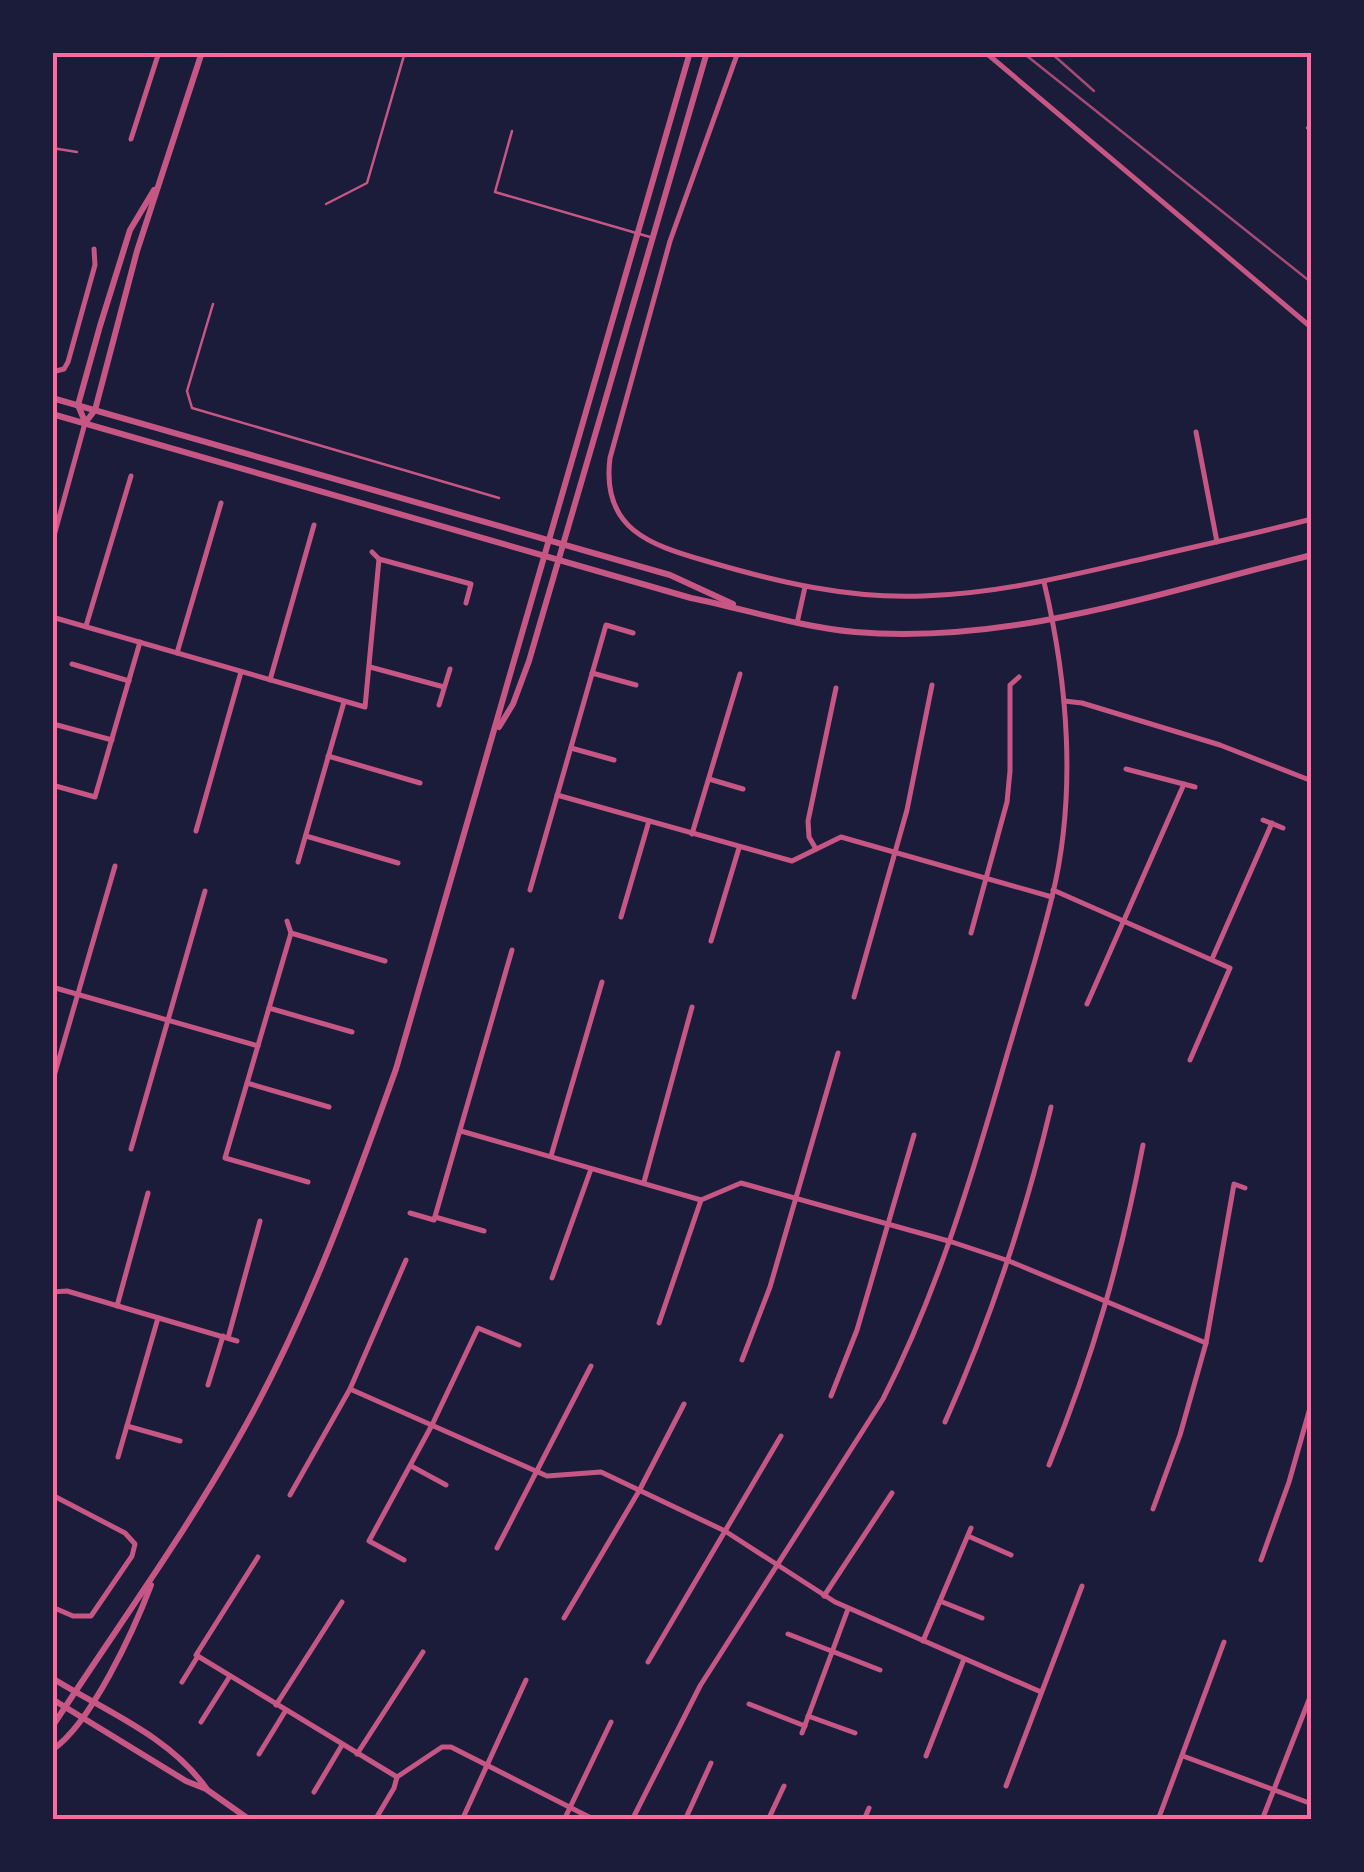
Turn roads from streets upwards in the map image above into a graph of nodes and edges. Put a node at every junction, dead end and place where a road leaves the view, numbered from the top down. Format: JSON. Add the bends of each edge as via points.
{"nodes":[{"id":1,"x":159,"y":52,"type":"edge"},
{"id":2,"x":202,"y":52,"type":"edge"},
{"id":3,"x":690,"y":52,"type":"edge"},
{"id":4,"x":706,"y":52,"type":"edge"},
{"id":5,"x":738,"y":52,"type":"edge"},
{"id":6,"x":985,"y":52,"type":"edge"},
{"id":7,"x":131,"y":140,"type":"dead end"},
{"id":8,"x":160,"y":182,"type":"junction"},
{"id":9,"x":94,"y":249,"type":"dead end"},
{"id":10,"x":1312,"y":328,"type":"edge"},
{"id":11,"x":52,"y":372,"type":"edge"},
{"id":12,"x":52,"y":398,"type":"edge"},
{"id":13,"x":78,"y":405,"type":"junction"},
{"id":14,"x":95,"y":410,"type":"junction"},
{"id":15,"x":52,"y":414,"type":"edge"},
{"id":16,"x":85,"y":423,"type":"junction"},
{"id":17,"x":1196,"y":432,"type":"dead end"},
{"id":18,"x":131,"y":476,"type":"dead end"},
{"id":19,"x":221,"y":503,"type":"dead end"},
{"id":20,"x":1312,"y":518,"type":"edge"},
{"id":21,"x":314,"y":525,"type":"dead end"},
{"id":22,"x":547,"y":540,"type":"junction"},
{"id":23,"x":1217,"y":542,"type":"junction"},
{"id":24,"x":52,"y":543,"type":"edge"},
{"id":25,"x":562,"y":543,"type":"junction"},
{"id":26,"x":372,"y":552,"type":"dead end"},
{"id":27,"x":1312,"y":554,"type":"edge"},
{"id":28,"x":543,"y":555,"type":"junction"},
{"id":29,"x":558,"y":559,"type":"junction"},
{"id":30,"x":379,"y":560,"type":"junction"},
{"id":31,"x":1044,"y":582,"type":"junction"},
{"id":32,"x":806,"y":586,"type":"junction"},
{"id":33,"x":466,"y":603,"type":"dead end"},
{"id":34,"x":744,"y":608,"type":"junction"},
{"id":35,"x":52,"y":617,"type":"edge"},
{"id":36,"x":1053,"y":620,"type":"junction"},
{"id":37,"x":796,"y":623,"type":"junction"},
{"id":38,"x":86,"y":627,"type":"junction"},
{"id":39,"x":633,"y":633,"type":"dead end"},
{"id":40,"x":140,"y":642,"type":"junction"},
{"id":41,"x":178,"y":653,"type":"junction"},
{"id":42,"x":72,"y":664,"type":"dead end"},
{"id":43,"x":370,"y":666,"type":"junction"},
{"id":44,"x":450,"y":669,"type":"dead end"},
{"id":45,"x":241,"y":672,"type":"junction"},
{"id":46,"x":592,"y":672,"type":"junction"},
{"id":47,"x":740,"y":674,"type":"dead end"},
{"id":48,"x":1020,"y":677,"type":"dead end"},
{"id":49,"x":270,"y":680,"type":"junction"},
{"id":50,"x":129,"y":681,"type":"junction"},
{"id":51,"x":636,"y":685,"type":"dead end"},
{"id":52,"x":932,"y":686,"type":"dead end"},
{"id":53,"x":444,"y":687,"type":"junction"},
{"id":54,"x":836,"y":688,"type":"dead end"},
{"id":55,"x":344,"y":701,"type":"junction"},
{"id":56,"x":1064,"y":701,"type":"junction"},
{"id":57,"x":439,"y":705,"type":"dead end"},
{"id":58,"x":58,"y":725,"type":"dead end"},
{"id":59,"x":495,"y":732,"type":"junction"},
{"id":60,"x":112,"y":740,"type":"junction"},
{"id":61,"x":571,"y":748,"type":"junction"},
{"id":62,"x":328,"y":756,"type":"junction"},
{"id":63,"x":614,"y":760,"type":"dead end"},
{"id":64,"x":1126,"y":769,"type":"dead end"},
{"id":65,"x":709,"y":779,"type":"junction"},
{"id":66,"x":1312,"y":782,"type":"edge"},
{"id":67,"x":420,"y":783,"type":"dead end"},
{"id":68,"x":1184,"y":784,"type":"junction"},
{"id":69,"x":52,"y":785,"type":"edge"},
{"id":70,"x":1194,"y":787,"type":"dead end"},
{"id":71,"x":743,"y":789,"type":"dead end"},
{"id":72,"x":558,"y":795,"type":"junction"},
{"id":73,"x":650,"y":820,"type":"junction"},
{"id":74,"x":1263,"y":820,"type":"dead end"},
{"id":75,"x":1272,"y":823,"type":"junction"},
{"id":76,"x":1283,"y":828,"type":"dead end"},
{"id":77,"x":196,"y":831,"type":"dead end"},
{"id":78,"x":692,"y":834,"type":"junction"},
{"id":79,"x":306,"y":836,"type":"junction"},
{"id":80,"x":739,"y":847,"type":"junction"},
{"id":81,"x":816,"y":849,"type":"junction"},
{"id":82,"x":896,"y":852,"type":"junction"},
{"id":83,"x":298,"y":862,"type":"dead end"},
{"id":84,"x":398,"y":863,"type":"dead end"},
{"id":85,"x":115,"y":866,"type":"dead end"},
{"id":86,"x":987,"y":878,"type":"junction"},
{"id":87,"x":530,"y":890,"type":"dead end"},
{"id":88,"x":205,"y":891,"type":"dead end"},
{"id":89,"x":1053,"y":893,"type":"junction"},
{"id":90,"x":621,"y":917,"type":"dead end"},
{"id":91,"x":1125,"y":920,"type":"junction"},
{"id":92,"x":287,"y":921,"type":"dead end"},
{"id":93,"x":971,"y":933,"type":"dead end"},
{"id":94,"x":290,"y":934,"type":"junction"},
{"id":95,"x":712,"y":941,"type":"dead end"},
{"id":96,"x":512,"y":950,"type":"dead end"},
{"id":97,"x":1212,"y":959,"type":"junction"},
{"id":98,"x":385,"y":961,"type":"dead end"},
{"id":99,"x":602,"y":982,"type":"dead end"},
{"id":100,"x":52,"y":987,"type":"edge"},
{"id":101,"x":78,"y":994,"type":"junction"},
{"id":102,"x":854,"y":998,"type":"dead end"},
{"id":103,"x":1088,"y":1004,"type":"dead end"},
{"id":104,"x":269,"y":1008,"type":"junction"},
{"id":105,"x":692,"y":1008,"type":"dead end"},
{"id":106,"x":168,"y":1020,"type":"junction"},
{"id":107,"x":352,"y":1032,"type":"dead end"},
{"id":108,"x":258,"y":1046,"type":"junction"},
{"id":109,"x":838,"y":1052,"type":"dead end"},
{"id":110,"x":1190,"y":1060,"type":"dead end"},
{"id":111,"x":52,"y":1083,"type":"edge"},
{"id":112,"x":247,"y":1083,"type":"junction"},
{"id":113,"x":329,"y":1107,"type":"dead end"},
{"id":114,"x":1051,"y":1107,"type":"dead end"},
{"id":115,"x":461,"y":1130,"type":"junction"},
{"id":116,"x":914,"y":1134,"type":"dead end"},
{"id":117,"x":1143,"y":1145,"type":"dead end"},
{"id":118,"x":130,"y":1149,"type":"dead end"},
{"id":119,"x":551,"y":1157,"type":"junction"},
{"id":120,"x":226,"y":1158,"type":"junction"},
{"id":121,"x":217,"y":1166,"type":"dead end"},
{"id":122,"x":590,"y":1169,"type":"junction"},
{"id":123,"x":308,"y":1182,"type":"dead end"},
{"id":124,"x":644,"y":1182,"type":"junction"},
{"id":125,"x":1245,"y":1188,"type":"dead end"},
{"id":126,"x":148,"y":1193,"type":"dead end"},
{"id":127,"x":795,"y":1198,"type":"junction"},
{"id":128,"x":701,"y":1200,"type":"junction"},
{"id":129,"x":410,"y":1213,"type":"dead end"},
{"id":130,"x":435,"y":1217,"type":"junction"},
{"id":131,"x":260,"y":1222,"type":"dead end"},
{"id":132,"x":889,"y":1225,"type":"junction"},
{"id":133,"x":484,"y":1231,"type":"dead end"},
{"id":134,"x":952,"y":1242,"type":"junction"},
{"id":135,"x":406,"y":1260,"type":"dead end"},
{"id":136,"x":1009,"y":1261,"type":"junction"},
{"id":137,"x":552,"y":1278,"type":"dead end"},
{"id":138,"x":52,"y":1292,"type":"edge"},
{"id":139,"x":1108,"y":1301,"type":"junction"},
{"id":140,"x":116,"y":1306,"type":"junction"},
{"id":141,"x":158,"y":1318,"type":"junction"},
{"id":142,"x":659,"y":1323,"type":"dead end"},
{"id":143,"x":225,"y":1337,"type":"junction"},
{"id":144,"x":237,"y":1341,"type":"dead end"},
{"id":145,"x":1206,"y":1343,"type":"junction"},
{"id":146,"x":519,"y":1345,"type":"dead end"},
{"id":147,"x":742,"y":1360,"type":"dead end"},
{"id":148,"x":590,"y":1366,"type":"dead end"},
{"id":149,"x":208,"y":1385,"type":"dead end"},
{"id":150,"x":350,"y":1388,"type":"junction"},
{"id":151,"x":831,"y":1396,"type":"dead end"},
{"id":152,"x":1312,"y":1401,"type":"edge"},
{"id":153,"x":684,"y":1404,"type":"dead end"},
{"id":154,"x":945,"y":1422,"type":"dead end"},
{"id":155,"x":432,"y":1424,"type":"junction"},
{"id":156,"x":127,"y":1426,"type":"junction"},
{"id":157,"x":781,"y":1436,"type":"dead end"},
{"id":158,"x":180,"y":1441,"type":"dead end"},
{"id":159,"x":118,"y":1456,"type":"dead end"},
{"id":160,"x":1049,"y":1465,"type":"dead end"},
{"id":161,"x":411,"y":1466,"type":"junction"},
{"id":162,"x":538,"y":1472,"type":"junction"},
{"id":163,"x":446,"y":1485,"type":"dead end"},
{"id":164,"x":639,"y":1491,"type":"junction"},
{"id":165,"x":892,"y":1492,"type":"dead end"},
{"id":166,"x":52,"y":1494,"type":"edge"},
{"id":167,"x":290,"y":1495,"type":"dead end"},
{"id":168,"x":1153,"y":1510,"type":"dead end"},
{"id":169,"x":971,"y":1528,"type":"dead end"},
{"id":170,"x":725,"y":1530,"type":"junction"},
{"id":171,"x":968,"y":1536,"type":"junction"},
{"id":172,"x":497,"y":1548,"type":"dead end"},
{"id":173,"x":1012,"y":1555,"type":"dead end"},
{"id":174,"x":258,"y":1557,"type":"dead end"},
{"id":175,"x":404,"y":1560,"type":"dead end"},
{"id":176,"x":1260,"y":1560,"type":"dead end"},
{"id":177,"x":779,"y":1566,"type":"junction"},
{"id":178,"x":155,"y":1574,"type":"junction"},
{"id":179,"x":1082,"y":1586,"type":"dead end"},
{"id":180,"x":824,"y":1596,"type":"junction"},
{"id":181,"x":940,"y":1601,"type":"junction"},
{"id":182,"x":342,"y":1602,"type":"dead end"},
{"id":183,"x":52,"y":1607,"type":"edge"},
{"id":184,"x":849,"y":1608,"type":"junction"},
{"id":185,"x":564,"y":1618,"type":"dead end"},
{"id":186,"x":982,"y":1618,"type":"dead end"},
{"id":187,"x":788,"y":1634,"type":"dead end"},
{"id":188,"x":923,"y":1641,"type":"junction"},
{"id":189,"x":1224,"y":1642,"type":"dead end"},
{"id":190,"x":422,"y":1652,"type":"dead end"},
{"id":191,"x":832,"y":1652,"type":"junction"},
{"id":192,"x":198,"y":1656,"type":"junction"},
{"id":193,"x":964,"y":1659,"type":"junction"},
{"id":194,"x":648,"y":1662,"type":"dead end"},
{"id":195,"x":880,"y":1670,"type":"dead end"},
{"id":196,"x":230,"y":1676,"type":"junction"},
{"id":197,"x":52,"y":1678,"type":"edge"},
{"id":198,"x":526,"y":1680,"type":"dead end"},
{"id":199,"x":182,"y":1682,"type":"dead end"},
{"id":200,"x":75,"y":1692,"type":"junction"},
{"id":201,"x":1041,"y":1692,"type":"junction"},
{"id":202,"x":1312,"y":1692,"type":"edge"},
{"id":203,"x":52,"y":1698,"type":"edge"},
{"id":204,"x":92,"y":1702,"type":"junction"},
{"id":205,"x":749,"y":1704,"type":"dead end"},
{"id":206,"x":276,"y":1705,"type":"junction"},
{"id":207,"x":66,"y":1707,"type":"junction"},
{"id":208,"x":286,"y":1710,"type":"junction"},
{"id":209,"x":808,"y":1716,"type":"junction"},
{"id":210,"x":81,"y":1717,"type":"junction"},
{"id":211,"x":201,"y":1722,"type":"dead end"},
{"id":212,"x":611,"y":1722,"type":"dead end"},
{"id":213,"x":52,"y":1727,"type":"edge"},
{"id":214,"x":854,"y":1734,"type":"dead end"},
{"id":215,"x":342,"y":1745,"type":"junction"},
{"id":216,"x":52,"y":1750,"type":"edge"},
{"id":217,"x":259,"y":1754,"type":"dead end"},
{"id":218,"x":357,"y":1754,"type":"junction"},
{"id":219,"x":926,"y":1756,"type":"dead end"},
{"id":220,"x":1183,"y":1756,"type":"junction"},
{"id":221,"x":711,"y":1763,"type":"dead end"},
{"id":222,"x":484,"y":1764,"type":"junction"},
{"id":223,"x":397,"y":1777,"type":"junction"},
{"id":224,"x":784,"y":1786,"type":"dead end"},
{"id":225,"x":1006,"y":1786,"type":"dead end"},
{"id":226,"x":206,"y":1789,"type":"junction"},
{"id":227,"x":1273,"y":1790,"type":"junction"},
{"id":228,"x":314,"y":1792,"type":"dead end"},
{"id":229,"x":1312,"y":1804,"type":"edge"},
{"id":230,"x":570,"y":1807,"type":"junction"},
{"id":231,"x":869,"y":1808,"type":"dead end"},
{"id":232,"x":250,"y":1820,"type":"edge"},
{"id":233,"x":375,"y":1820,"type":"edge"},
{"id":234,"x":462,"y":1820,"type":"edge"},
{"id":235,"x":564,"y":1820,"type":"edge"},
{"id":236,"x":595,"y":1820,"type":"edge"},
{"id":237,"x":632,"y":1820,"type":"edge"},
{"id":238,"x":685,"y":1820,"type":"edge"},
{"id":239,"x":768,"y":1820,"type":"edge"},
{"id":240,"x":864,"y":1820,"type":"edge"},
{"id":241,"x":1158,"y":1820,"type":"edge"},
{"id":242,"x":1262,"y":1820,"type":"edge"}],
"edges":[{"from":1,"to":7,"type":"street"},
{"from":2,"to":8,"type":"street"},
{"from":3,"to":22,"type":"street"},
{"from":4,"to":25,"type":"street"},
{"from":5,"to":32,"type":"street","via":[[670,240],[610,458],[609,487],[620,516],[658,548]]},
{"from":6,"to":10,"type":"street"},
{"from":8,"to":13,"type":"street","via":[[130,230]]},
{"from":8,"to":14,"type":"street"},
{"from":9,"to":11,"type":"street","via":[[68,362]]},
{"from":12,"to":13,"type":"street"},
{"from":13,"to":14,"type":"street"},
{"from":13,"to":16,"type":"street"},
{"from":14,"to":16,"type":"street"},
{"from":14,"to":22,"type":"street"},
{"from":15,"to":16,"type":"street"},
{"from":16,"to":24,"type":"street"},
{"from":16,"to":28,"type":"street"},
{"from":17,"to":23,"type":"street"},
{"from":18,"to":38,"type":"street"},
{"from":19,"to":41,"type":"street"},
{"from":20,"to":23,"type":"street"},
{"from":21,"to":49,"type":"street"},
{"from":22,"to":25,"type":"street"},
{"from":22,"to":28,"type":"street"},
{"from":23,"to":31,"type":"street"},
{"from":25,"to":29,"type":"street"},
{"from":25,"to":34,"type":"street","via":[[670,575]]},
{"from":26,"to":30,"type":"street"},
{"from":27,"to":36,"type":"street"},
{"from":28,"to":29,"type":"street"},
{"from":28,"to":59,"type":"street"},
{"from":29,"to":34,"type":"street"},
{"from":29,"to":59,"type":"street","via":[[513,704]]},
{"from":30,"to":33,"type":"street","via":[[471,584]]},
{"from":30,"to":43,"type":"street"},
{"from":31,"to":32,"type":"street","via":[[922,596]]},
{"from":31,"to":36,"type":"street"},
{"from":32,"to":37,"type":"street"},
{"from":34,"to":37,"type":"street"},
{"from":35,"to":38,"type":"street"},
{"from":36,"to":37,"type":"street","via":[[914,634]]},
{"from":36,"to":56,"type":"street"},
{"from":38,"to":40,"type":"street"},
{"from":39,"to":46,"type":"street","via":[[606,625]]},
{"from":40,"to":41,"type":"street"},
{"from":40,"to":50,"type":"street"},
{"from":41,"to":45,"type":"street"},
{"from":42,"to":50,"type":"street"},
{"from":43,"to":53,"type":"street"},
{"from":43,"to":55,"type":"street","via":[[365,707]]},
{"from":44,"to":53,"type":"street"},
{"from":45,"to":49,"type":"street"},
{"from":45,"to":77,"type":"street"},
{"from":46,"to":51,"type":"street"},
{"from":46,"to":61,"type":"street"},
{"from":47,"to":65,"type":"street"},
{"from":48,"to":86,"type":"street","via":[[1010,686],[1007,802]]},
{"from":49,"to":55,"type":"street"},
{"from":50,"to":60,"type":"street"},
{"from":52,"to":82,"type":"street"},
{"from":53,"to":57,"type":"street"},
{"from":54,"to":81,"type":"street","via":[[808,822]]},
{"from":55,"to":62,"type":"street"},
{"from":56,"to":66,"type":"street","via":[[1220,745]]},
{"from":56,"to":89,"type":"street","via":[[1065,790]]},
{"from":58,"to":60,"type":"street"},
{"from":59,"to":178,"type":"street","via":[[396,1069],[342,1219],[235,1446]]},
{"from":60,"to":69,"type":"street","via":[[96,798]]},
{"from":61,"to":63,"type":"street"},
{"from":61,"to":72,"type":"street"},
{"from":62,"to":67,"type":"street"},
{"from":62,"to":79,"type":"street"},
{"from":64,"to":68,"type":"street"},
{"from":65,"to":71,"type":"street"},
{"from":65,"to":78,"type":"street"},
{"from":68,"to":70,"type":"street"},
{"from":68,"to":91,"type":"street"},
{"from":72,"to":73,"type":"street"},
{"from":72,"to":87,"type":"street"},
{"from":73,"to":78,"type":"street"},
{"from":73,"to":90,"type":"street"},
{"from":74,"to":75,"type":"street"},
{"from":75,"to":76,"type":"street"},
{"from":75,"to":97,"type":"street"},
{"from":78,"to":80,"type":"street"},
{"from":79,"to":83,"type":"street"},
{"from":79,"to":84,"type":"street"},
{"from":80,"to":81,"type":"street","via":[[792,861]]},
{"from":80,"to":95,"type":"street"},
{"from":81,"to":82,"type":"street","via":[[838,837]]},
{"from":82,"to":86,"type":"street"},
{"from":82,"to":102,"type":"street"},
{"from":85,"to":101,"type":"street"},
{"from":86,"to":89,"type":"street"},
{"from":86,"to":93,"type":"street"},
{"from":88,"to":106,"type":"street"},
{"from":89,"to":91,"type":"street"},
{"from":89,"to":134,"type":"street"},
{"from":91,"to":97,"type":"street"},
{"from":91,"to":103,"type":"street"},
{"from":92,"to":94,"type":"street"},
{"from":94,"to":98,"type":"street"},
{"from":94,"to":104,"type":"street"},
{"from":96,"to":115,"type":"street"},
{"from":97,"to":110,"type":"street","via":[[1230,968]]},
{"from":99,"to":119,"type":"street"},
{"from":100,"to":101,"type":"street"},
{"from":101,"to":106,"type":"street"},
{"from":101,"to":111,"type":"street"},
{"from":104,"to":107,"type":"street"},
{"from":104,"to":108,"type":"street"},
{"from":105,"to":124,"type":"street"},
{"from":106,"to":108,"type":"street"},
{"from":106,"to":118,"type":"street"},
{"from":108,"to":112,"type":"street"},
{"from":109,"to":127,"type":"street"},
{"from":112,"to":113,"type":"street"},
{"from":112,"to":120,"type":"street"},
{"from":114,"to":136,"type":"street"},
{"from":115,"to":119,"type":"street"},
{"from":115,"to":130,"type":"street"},
{"from":116,"to":132,"type":"street"},
{"from":117,"to":139,"type":"street"},
{"from":119,"to":122,"type":"street"},
{"from":120,"to":121,"type":"street"},
{"from":120,"to":123,"type":"street"},
{"from":122,"to":124,"type":"street"},
{"from":122,"to":137,"type":"street"},
{"from":124,"to":128,"type":"street"},
{"from":125,"to":145,"type":"street","via":[[1234,1184]]},
{"from":126,"to":140,"type":"street"},
{"from":127,"to":128,"type":"street","via":[[741,1183]]},
{"from":127,"to":132,"type":"street"},
{"from":127,"to":147,"type":"street"},
{"from":128,"to":142,"type":"street"},
{"from":129,"to":130,"type":"street"},
{"from":130,"to":133,"type":"street"},
{"from":131,"to":143,"type":"street"},
{"from":132,"to":134,"type":"street"},
{"from":132,"to":151,"type":"street"},
{"from":134,"to":136,"type":"street"},
{"from":134,"to":177,"type":"street","via":[[884,1400]]},
{"from":135,"to":150,"type":"street"},
{"from":136,"to":139,"type":"street"},
{"from":136,"to":154,"type":"street"},
{"from":138,"to":140,"type":"street"},
{"from":139,"to":145,"type":"street"},
{"from":139,"to":160,"type":"street"},
{"from":140,"to":141,"type":"street"},
{"from":141,"to":143,"type":"street"},
{"from":141,"to":156,"type":"street"},
{"from":143,"to":144,"type":"street"},
{"from":143,"to":149,"type":"street"},
{"from":145,"to":168,"type":"street"},
{"from":146,"to":155,"type":"street","via":[[478,1328]]},
{"from":148,"to":162,"type":"street"},
{"from":150,"to":155,"type":"street"},
{"from":150,"to":167,"type":"street"},
{"from":152,"to":176,"type":"street"},
{"from":153,"to":164,"type":"street"},
{"from":155,"to":161,"type":"street"},
{"from":155,"to":162,"type":"street"},
{"from":156,"to":158,"type":"street"},
{"from":156,"to":159,"type":"street"},
{"from":157,"to":170,"type":"street"},
{"from":161,"to":163,"type":"street"},
{"from":161,"to":175,"type":"street","via":[[369,1541]]},
{"from":162,"to":164,"type":"street","via":[[597,1472]]},
{"from":162,"to":172,"type":"street"},
{"from":164,"to":170,"type":"street"},
{"from":164,"to":185,"type":"street"},
{"from":165,"to":180,"type":"street"},
{"from":166,"to":183,"type":"street","via":[[135,1544],[90,1616]]},
{"from":169,"to":171,"type":"street"},
{"from":170,"to":177,"type":"street"},
{"from":170,"to":194,"type":"street"},
{"from":171,"to":173,"type":"street"},
{"from":171,"to":181,"type":"street"},
{"from":174,"to":192,"type":"street"},
{"from":177,"to":180,"type":"street"},
{"from":177,"to":237,"type":"street","via":[[700,1686]]},
{"from":178,"to":200,"type":"street"},
{"from":178,"to":204,"type":"street","via":[[122,1654]]},
{"from":179,"to":201,"type":"street"},
{"from":180,"to":184,"type":"street"},
{"from":181,"to":186,"type":"street"},
{"from":181,"to":188,"type":"street"},
{"from":182,"to":206,"type":"street"},
{"from":184,"to":188,"type":"street"},
{"from":184,"to":191,"type":"street"},
{"from":187,"to":191,"type":"street"},
{"from":188,"to":193,"type":"street"},
{"from":189,"to":220,"type":"street"},
{"from":190,"to":218,"type":"street"},
{"from":191,"to":195,"type":"street"},
{"from":191,"to":209,"type":"street"},
{"from":192,"to":196,"type":"street"},
{"from":192,"to":199,"type":"street"},
{"from":193,"to":201,"type":"street"},
{"from":193,"to":219,"type":"street"},
{"from":196,"to":206,"type":"street"},
{"from":196,"to":211,"type":"street"},
{"from":197,"to":200,"type":"street"},
{"from":198,"to":222,"type":"street"},
{"from":200,"to":204,"type":"street"},
{"from":200,"to":207,"type":"street"},
{"from":201,"to":225,"type":"street"},
{"from":202,"to":227,"type":"street"},
{"from":203,"to":207,"type":"street"},
{"from":204,"to":210,"type":"street"},
{"from":204,"to":226,"type":"street","via":[[160,1743]]},
{"from":205,"to":209,"type":"street","via":[[804,1729]]},
{"from":206,"to":208,"type":"street"},
{"from":207,"to":210,"type":"street"},
{"from":207,"to":213,"type":"street"},
{"from":208,"to":215,"type":"street"},
{"from":208,"to":217,"type":"street"},
{"from":209,"to":214,"type":"street"},
{"from":210,"to":216,"type":"street"},
{"from":210,"to":226,"type":"street"},
{"from":212,"to":230,"type":"street"},
{"from":215,"to":218,"type":"street"},
{"from":215,"to":228,"type":"street"},
{"from":218,"to":223,"type":"street"},
{"from":220,"to":227,"type":"street"},
{"from":220,"to":241,"type":"street"},
{"from":221,"to":238,"type":"street"},
{"from":222,"to":223,"type":"street","via":[[442,1747]]},
{"from":222,"to":230,"type":"street"},
{"from":222,"to":234,"type":"street"},
{"from":223,"to":233,"type":"street"},
{"from":224,"to":239,"type":"street"},
{"from":226,"to":232,"type":"street"},
{"from":227,"to":229,"type":"street"},
{"from":227,"to":242,"type":"street"},
{"from":230,"to":235,"type":"street"},
{"from":230,"to":236,"type":"street"},
{"from":231,"to":240,"type":"street"}]}
